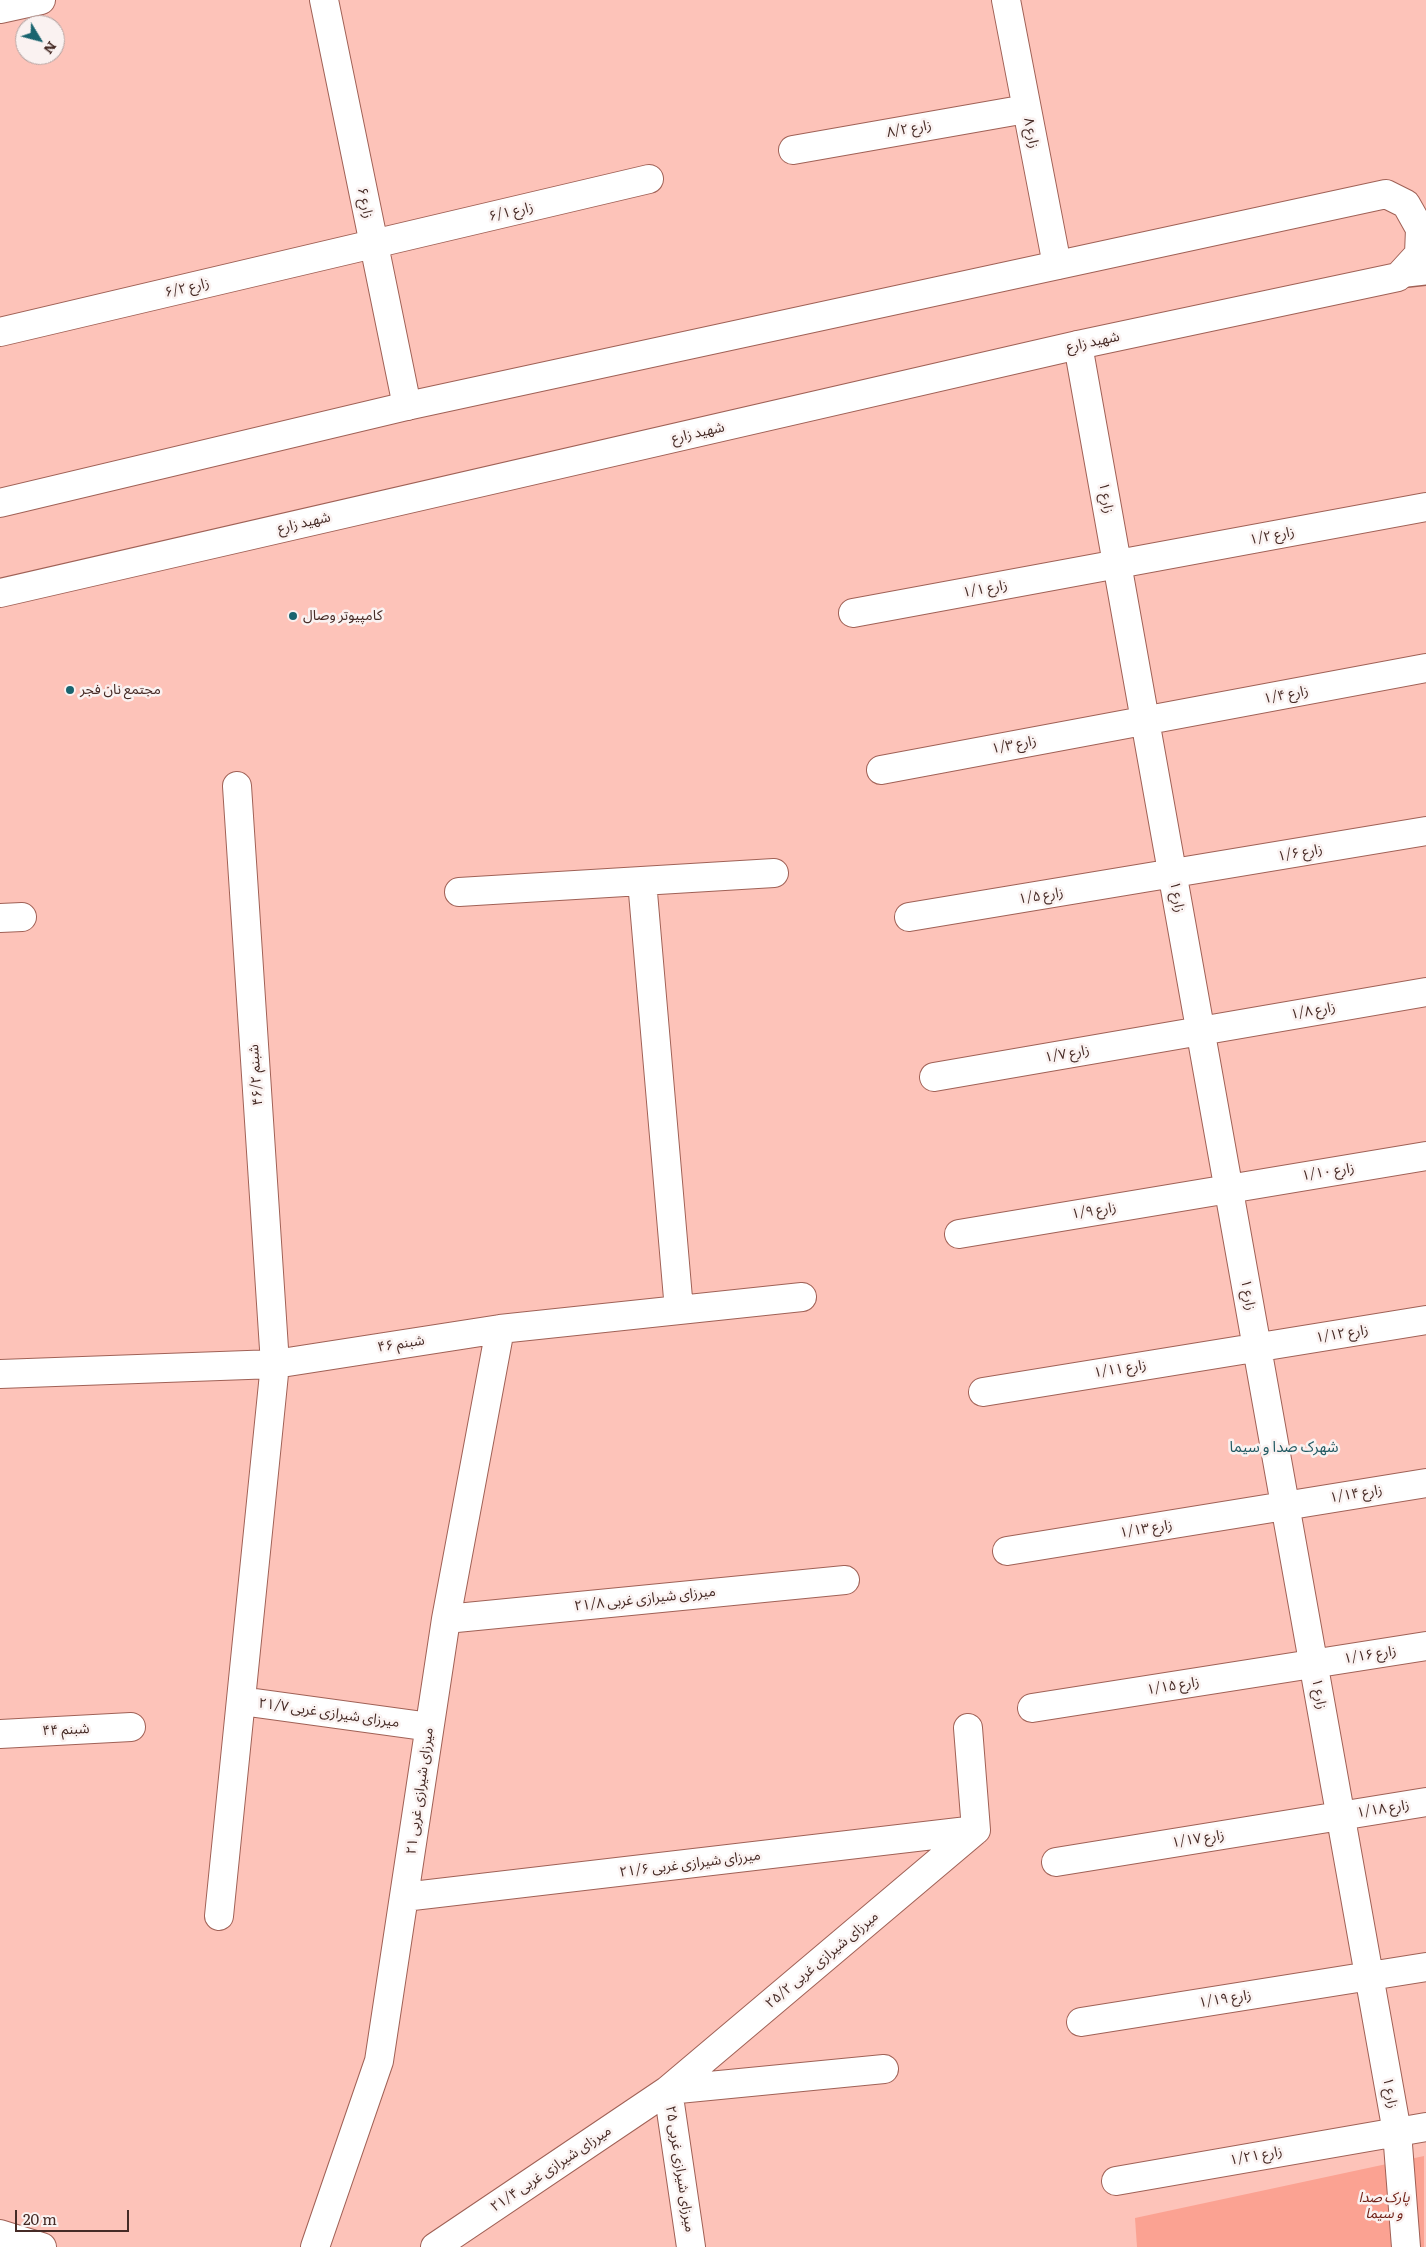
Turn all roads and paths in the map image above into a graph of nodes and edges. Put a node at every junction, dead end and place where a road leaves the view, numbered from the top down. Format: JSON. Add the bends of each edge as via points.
{"nodes":[{"id":1,"x":41,"y":0,"type":"edge"},
{"id":2,"x":324,"y":0,"type":"edge"},
{"id":3,"x":1006,"y":0,"type":"edge"},
{"id":4,"x":0,"y":9,"type":"edge"},
{"id":5,"x":1026,"y":109,"type":"junction"},
{"id":6,"x":793,"y":150,"type":"dead end"},
{"id":7,"x":649,"y":179,"type":"dead end"},
{"id":8,"x":374,"y":244,"type":"junction"},
{"id":9,"x":1057,"y":265,"type":"junction"},
{"id":10,"x":1426,"y":274,"type":"edge"},
{"id":11,"x":1398,"y":277,"type":"junction"},
{"id":12,"x":0,"y":332,"type":"edge"},
{"id":13,"x":1078,"y":345,"type":"junction"},
{"id":14,"x":407,"y":406,"type":"junction"},
{"id":15,"x":0,"y":503,"type":"edge"},
{"id":16,"x":1426,"y":507,"type":"edge"},
{"id":17,"x":1118,"y":564,"type":"junction"},
{"id":18,"x":0,"y":593,"type":"edge"},
{"id":19,"x":853,"y":614,"type":"dead end"},
{"id":20,"x":1426,"y":668,"type":"edge"},
{"id":21,"x":1146,"y":721,"type":"junction"},
{"id":22,"x":881,"y":770,"type":"dead end"},
{"id":23,"x":237,"y":786,"type":"dead end"},
{"id":24,"x":1426,"y":831,"type":"edge"},
{"id":25,"x":774,"y":873,"type":"dead end"},
{"id":26,"x":1173,"y":874,"type":"junction"},
{"id":27,"x":642,"y":881,"type":"junction"},
{"id":28,"x":459,"y":892,"type":"dead end"},
{"id":29,"x":909,"y":917,"type":"dead end"},
{"id":30,"x":1426,"y":992,"type":"edge"},
{"id":31,"x":1201,"y":1031,"type":"junction"},
{"id":32,"x":934,"y":1077,"type":"dead end"},
{"id":33,"x":1426,"y":1156,"type":"edge"},
{"id":34,"x":1229,"y":1189,"type":"junction"},
{"id":35,"x":958,"y":1234,"type":"dead end"},
{"id":36,"x":802,"y":1296,"type":"dead end"},
{"id":37,"x":679,"y":1310,"type":"junction"},
{"id":38,"x":1426,"y":1320,"type":"edge"},
{"id":39,"x":500,"y":1329,"type":"junction"},
{"id":40,"x":1258,"y":1347,"type":"junction"},
{"id":41,"x":275,"y":1364,"type":"junction"},
{"id":42,"x":0,"y":1374,"type":"edge"},
{"id":43,"x":983,"y":1392,"type":"dead end"},
{"id":44,"x":1426,"y":1483,"type":"edge"},
{"id":45,"x":1286,"y":1506,"type":"junction"},
{"id":46,"x":1008,"y":1551,"type":"dead end"},
{"id":47,"x":845,"y":1580,"type":"dead end"},
{"id":48,"x":446,"y":1619,"type":"junction"},
{"id":49,"x":1426,"y":1646,"type":"edge"},
{"id":50,"x":1314,"y":1664,"type":"junction"},
{"id":51,"x":241,"y":1701,"type":"junction"},
{"id":52,"x":1032,"y":1708,"type":"dead end"},
{"id":53,"x":416,"y":1725,"type":"dead end"},
{"id":54,"x":131,"y":1727,"type":"dead end"},
{"id":55,"x":968,"y":1728,"type":"dead end"},
{"id":56,"x":0,"y":1734,"type":"edge"},
{"id":57,"x":1426,"y":1802,"type":"edge"},
{"id":58,"x":1341,"y":1816,"type":"junction"},
{"id":59,"x":976,"y":1830,"type":"junction"},
{"id":60,"x":1056,"y":1862,"type":"dead end"},
{"id":61,"x":404,"y":1897,"type":"junction"},
{"id":62,"x":219,"y":1916,"type":"dead end"},
{"id":63,"x":1426,"y":1967,"type":"edge"},
{"id":64,"x":1369,"y":1976,"type":"junction"},
{"id":65,"x":1081,"y":2022,"type":"dead end"},
{"id":66,"x":884,"y":2069,"type":"dead end"},
{"id":67,"x":668,"y":2090,"type":"junction"},
{"id":68,"x":1426,"y":2127,"type":"edge"},
{"id":69,"x":1397,"y":2132,"type":"junction"},
{"id":70,"x":1116,"y":2181,"type":"dead end"},
{"id":71,"x":0,"y":2234,"type":"edge"},
{"id":72,"x":42,"y":2247,"type":"edge"},
{"id":73,"x":315,"y":2247,"type":"edge"},
{"id":74,"x":435,"y":2247,"type":"edge"},
{"id":75,"x":691,"y":2247,"type":"edge"},
{"id":76,"x":1406,"y":2247,"type":"edge"}],
"edges":[{"from":1,"to":4,"type":"street"},
{"from":2,"to":8,"type":"street","name":"۶ زارع"},
{"from":3,"to":5,"type":"street","name":"۸ زارع"},
{"from":5,"to":6,"type":"street","name":"۸/۲ زارع"},
{"from":5,"to":9,"type":"street","name":"۸ زارع"},
{"from":7,"to":8,"type":"street","name":"۶/۱ زارع"},
{"from":8,"to":12,"type":"street","name":"۶/۲ زارع"},
{"from":8,"to":14,"type":"street","name":"۶ زارع"},
{"from":9,"to":11,"type":"street","via":[[1386,194],[1406,204],[1420,229],[1419,254]]},
{"from":9,"to":14,"type":"street"},
{"from":10,"to":11,"type":"lane"},
{"from":11,"to":13,"type":"street","name":"شهید زارع"},
{"from":13,"to":17,"type":"street","name":"۱ زارع"},
{"from":13,"to":18,"type":"street","name":"شهید زارع"},
{"from":14,"to":15,"type":"street"},
{"from":16,"to":17,"type":"street","name":"۱/۲ زارع"},
{"from":17,"to":19,"type":"street","name":"۱/۱ زارع"},
{"from":17,"to":21,"type":"street","name":"۱ زارع"},
{"from":20,"to":21,"type":"street","name":"۱/۴ زارع"},
{"from":21,"to":22,"type":"street","name":"۱/۳ زارع"},
{"from":21,"to":26,"type":"street","name":"۱ زارع"},
{"from":23,"to":41,"type":"street","name":"۴۶/۲ شبنم"},
{"from":24,"to":26,"type":"street","name":"۱/۶ زارع"},
{"from":25,"to":27,"type":"street"},
{"from":26,"to":29,"type":"street","name":"۱/۵ زارع"},
{"from":26,"to":31,"type":"street","name":"۱ زارع"},
{"from":27,"to":28,"type":"street"},
{"from":27,"to":37,"type":"street"},
{"from":30,"to":31,"type":"street","name":"۱/۸ زارع"},
{"from":31,"to":32,"type":"street","name":"۱/۷ زارع"},
{"from":31,"to":34,"type":"street","name":"۱ زارع"},
{"from":33,"to":34,"type":"street","name":"۱/۱۰ زارع"},
{"from":34,"to":35,"type":"street","name":"۱/۹ زارع"},
{"from":34,"to":40,"type":"street","name":"۱ زارع"},
{"from":36,"to":37,"type":"street","name":"۴۶ شبنم"},
{"from":37,"to":39,"type":"street","name":"۴۶ شبنم"},
{"from":38,"to":40,"type":"street","name":"۱/۱۲ زارع"},
{"from":39,"to":41,"type":"street","name":"۴۶ شبنم"},
{"from":39,"to":48,"type":"street","name":"۲۱ میرزای شیرازی غربی"},
{"from":40,"to":43,"type":"street","name":"۱/۱۱ زارع"},
{"from":40,"to":45,"type":"street","name":"۱ زارع"},
{"from":41,"to":42,"type":"street","name":"۴۶ شبنم"},
{"from":41,"to":51,"type":"street","name":"۴۶/۲ شبنم"},
{"from":44,"to":45,"type":"street","name":"۱/۱۴ زارع"},
{"from":45,"to":46,"type":"street","name":"۱/۱۳ زارع"},
{"from":45,"to":50,"type":"street","name":"۱ زارع"},
{"from":47,"to":48,"type":"street","name":"۲۱/۸ میرزای شیرازی غربی"},
{"from":48,"to":61,"type":"street","name":"۲۱ میرزای شیرازی غربی"},
{"from":49,"to":50,"type":"street","name":"۱/۱۶ زارع"},
{"from":50,"to":52,"type":"street","name":"۱/۱۵ زارع"},
{"from":50,"to":58,"type":"street","name":"۱ زارع"},
{"from":51,"to":53,"type":"street","name":"۲۱/۷ میرزای شیرازی غربی"},
{"from":51,"to":62,"type":"street","name":"۴۶/۲ شبنم"},
{"from":54,"to":56,"type":"street","name":"شبنم ۴۴"},
{"from":55,"to":59,"type":"street"},
{"from":57,"to":58,"type":"street","name":"۱/۱۸ زارع"},
{"from":58,"to":60,"type":"street","name":"۱/۱۷ زارع"},
{"from":58,"to":64,"type":"street","name":"۱ زارع"},
{"from":59,"to":61,"type":"street","name":"۲۱/۶ میرزای شیرازی غربی"},
{"from":59,"to":67,"type":"street","name":"۲۵/۲ میرزای شیرازی غربی"},
{"from":61,"to":73,"type":"street","name":"۲۱ میرزای شیرازی غربی","via":[[379,2061]]},
{"from":63,"to":64,"type":"street","name":"۱/۱۹ زارع"},
{"from":64,"to":65,"type":"street","name":"۱/۱۹ زارع"},
{"from":64,"to":69,"type":"street","name":"۱ زارع"},
{"from":66,"to":67,"type":"street"},
{"from":67,"to":74,"type":"street","name":"۲۱/۴ میرزای شیرازی غربی"},
{"from":67,"to":75,"type":"street","name":"۲۵ میرزای شیرازی غربی"},
{"from":68,"to":69,"type":"street","name":"۱/۲۱ زارع"},
{"from":69,"to":70,"type":"street","name":"۱/۲۱ زارع"},
{"from":69,"to":76,"type":"street","name":"۱ زارع"},
{"from":71,"to":72,"type":"street"}]}
